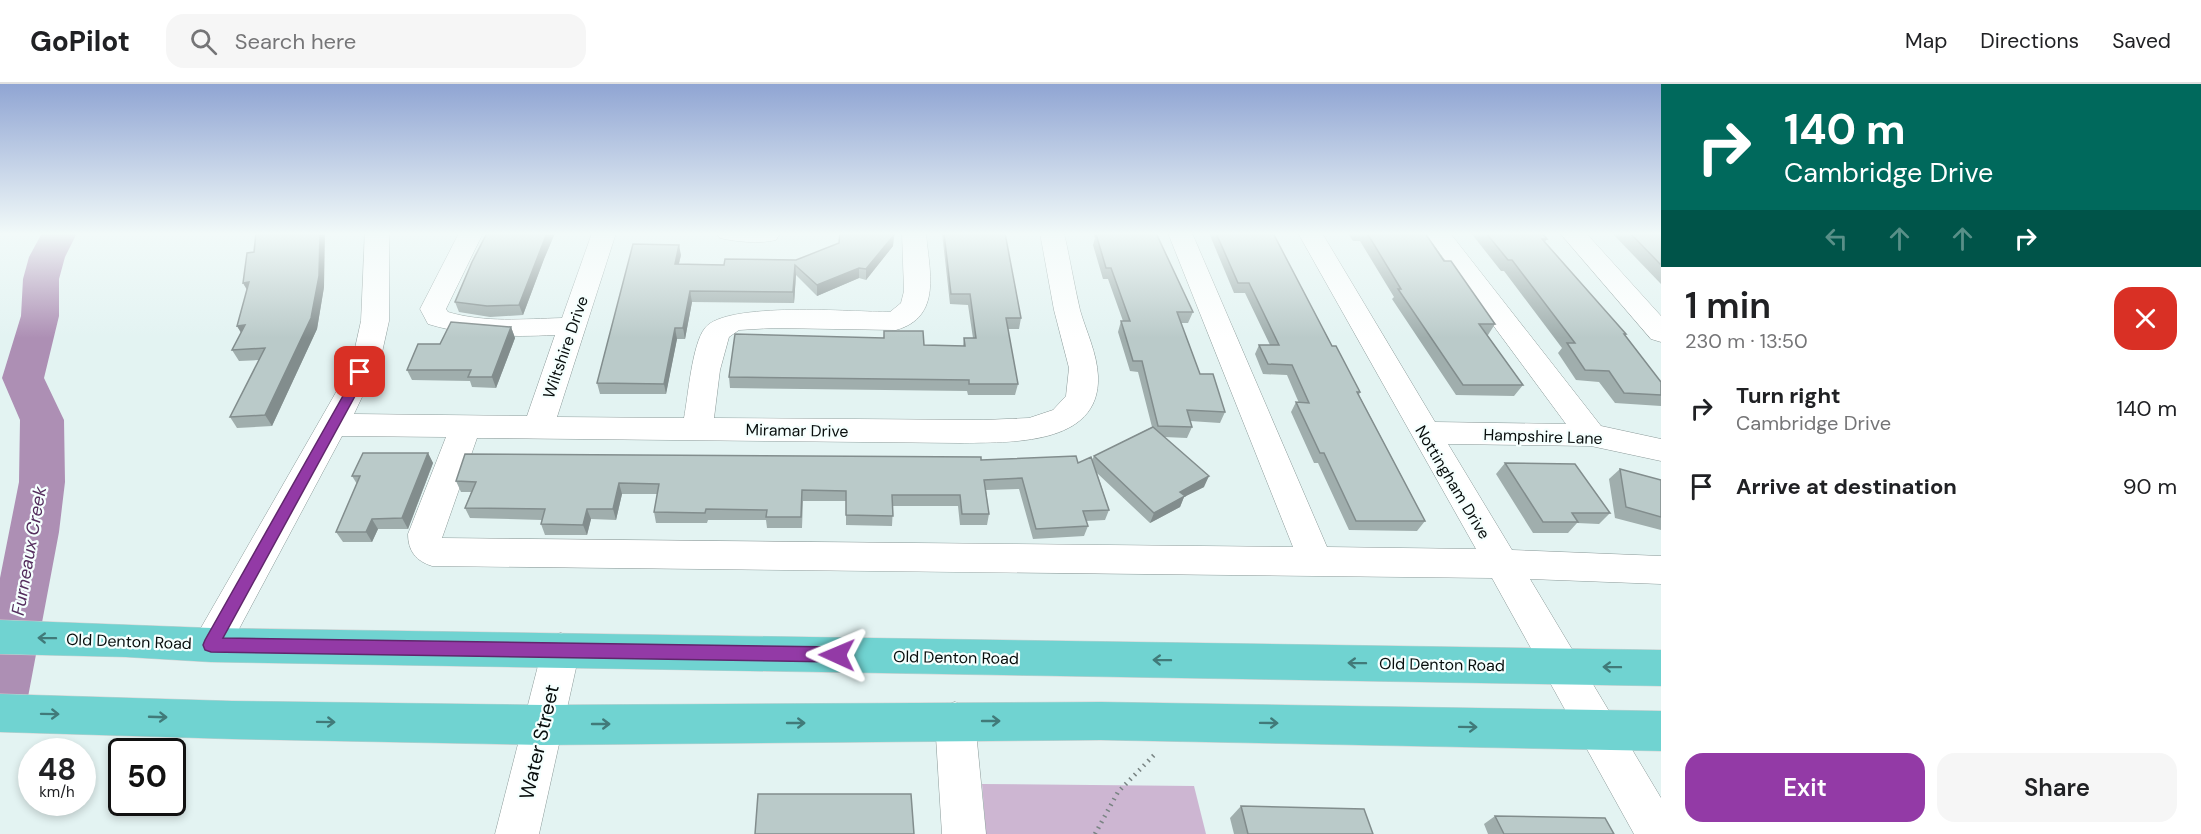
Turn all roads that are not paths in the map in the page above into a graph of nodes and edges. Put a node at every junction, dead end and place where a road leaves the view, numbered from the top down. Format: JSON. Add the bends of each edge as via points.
{"nodes":[{"id":1,"x":376,"y":268,"type":"edge"},
{"id":2,"x":454,"y":268,"type":"edge"},
{"id":3,"x":592,"y":268,"type":"edge"},
{"id":4,"x":916,"y":268,"type":"edge"},
{"id":5,"x":1059,"y":268,"type":"edge"},
{"id":6,"x":1195,"y":268,"type":"edge"},
{"id":7,"x":1330,"y":268,"type":"edge"},
{"id":8,"x":1464,"y":268,"type":"edge"},
{"id":9,"x":1603,"y":268,"type":"edge"},
{"id":10,"x":572,"y":326,"type":"junction"},
{"id":11,"x":1661,"y":333,"type":"edge"},
{"id":12,"x":334,"y":424,"type":"junction"},
{"id":13,"x":466,"y":426,"type":"junction"},
{"id":14,"x":538,"y":427,"type":"junction"},
{"id":15,"x":698,"y":428,"type":"junction"},
{"id":16,"x":1424,"y":433,"type":"junction"},
{"id":17,"x":1591,"y":435,"type":"junction"},
{"id":18,"x":1661,"y":450,"type":"edge"},
{"id":19,"x":1316,"y":561,"type":"junction"},
{"id":20,"x":1502,"y":564,"type":"junction"},
{"id":21,"x":1661,"y":570,"type":"edge"},
{"id":22,"x":0,"y":637,"type":"edge"},
{"id":23,"x":211,"y":645,"type":"junction"},
{"id":24,"x":561,"y":650,"type":"junction"},
{"id":25,"x":1563,"y":666,"type":"junction"},
{"id":26,"x":1661,"y":668,"type":"edge"},
{"id":27,"x":0,"y":713,"type":"edge"},
{"id":28,"x":955,"y":722,"type":"junction"},
{"id":29,"x":543,"y":725,"type":"junction"},
{"id":30,"x":1600,"y":729,"type":"junction"},
{"id":31,"x":1661,"y":731,"type":"edge"},
{"id":32,"x":517,"y":834,"type":"edge"},
{"id":33,"x":964,"y":834,"type":"edge"},
{"id":34,"x":1658,"y":834,"type":"edge"}],
"edges":[{"from":1,"to":12,"type":"street","via":[[375,321],[369,348]]},
{"from":2,"to":10,"type":"street","via":[[433,309],[438,318],[456,324],[501,327]]},
{"from":3,"to":10,"type":"street","name":"Wiltshire Drive"},
{"from":4,"to":15,"type":"street","via":[[914,307],[896,321],[753,320],[733,322],[716,332]]},
{"from":5,"to":15,"type":"street","name":"Miramar Drive","via":[[1083,387],[1073,410],[1063,420],[1017,430],[960,432]]},
{"from":6,"to":19,"type":"street"},
{"from":7,"to":16,"type":"street","name":"Nottingham Drive"},
{"from":8,"to":17,"type":"street"},
{"from":9,"to":11,"type":"street"},
{"from":10,"to":14,"type":"street","name":"Wiltshire Drive"},
{"from":12,"to":13,"type":"street","name":"Miramar Drive"},
{"from":12,"to":23,"type":"street"},
{"from":13,"to":14,"type":"street","name":"Miramar Drive"},
{"from":13,"to":19,"type":"street","via":[[425,534],[425,544],[432,552]]},
{"from":14,"to":15,"type":"street","name":"Miramar Drive"},
{"from":16,"to":17,"type":"street","name":"Hampshire Lane"},
{"from":16,"to":20,"type":"street","name":"Nottingham Drive"},
{"from":17,"to":18,"type":"street","name":"Hampshire Lane"},
{"from":19,"to":20,"type":"street"},
{"from":20,"to":21,"type":"street"},
{"from":20,"to":25,"type":"street","name":"Nottingham Drive"},
{"from":23,"to":22,"type":"main road","name":"Old Denton Road","one_way":true},
{"from":23,"to":24,"type":"main road","name":"Old Denton Road"},
{"from":25,"to":24,"type":"main road","name":"Old Denton Road","one_way":true},
{"from":24,"to":29,"type":"street","name":"Water Street"},
{"from":26,"to":25,"type":"main road","name":"Old Denton Road","one_way":true},
{"from":25,"to":30,"type":"street","name":"Nottingham Drive"},
{"from":27,"to":29,"type":"main road","one_way":true},
{"from":29,"to":28,"type":"main road","one_way":true},
{"from":28,"to":30,"type":"main road","one_way":true},
{"from":28,"to":33,"type":"street"},
{"from":29,"to":32,"type":"street","name":"Water Street"},
{"from":30,"to":31,"type":"main road"},
{"from":30,"to":34,"type":"street","name":"Nottingham Drive"}]}
